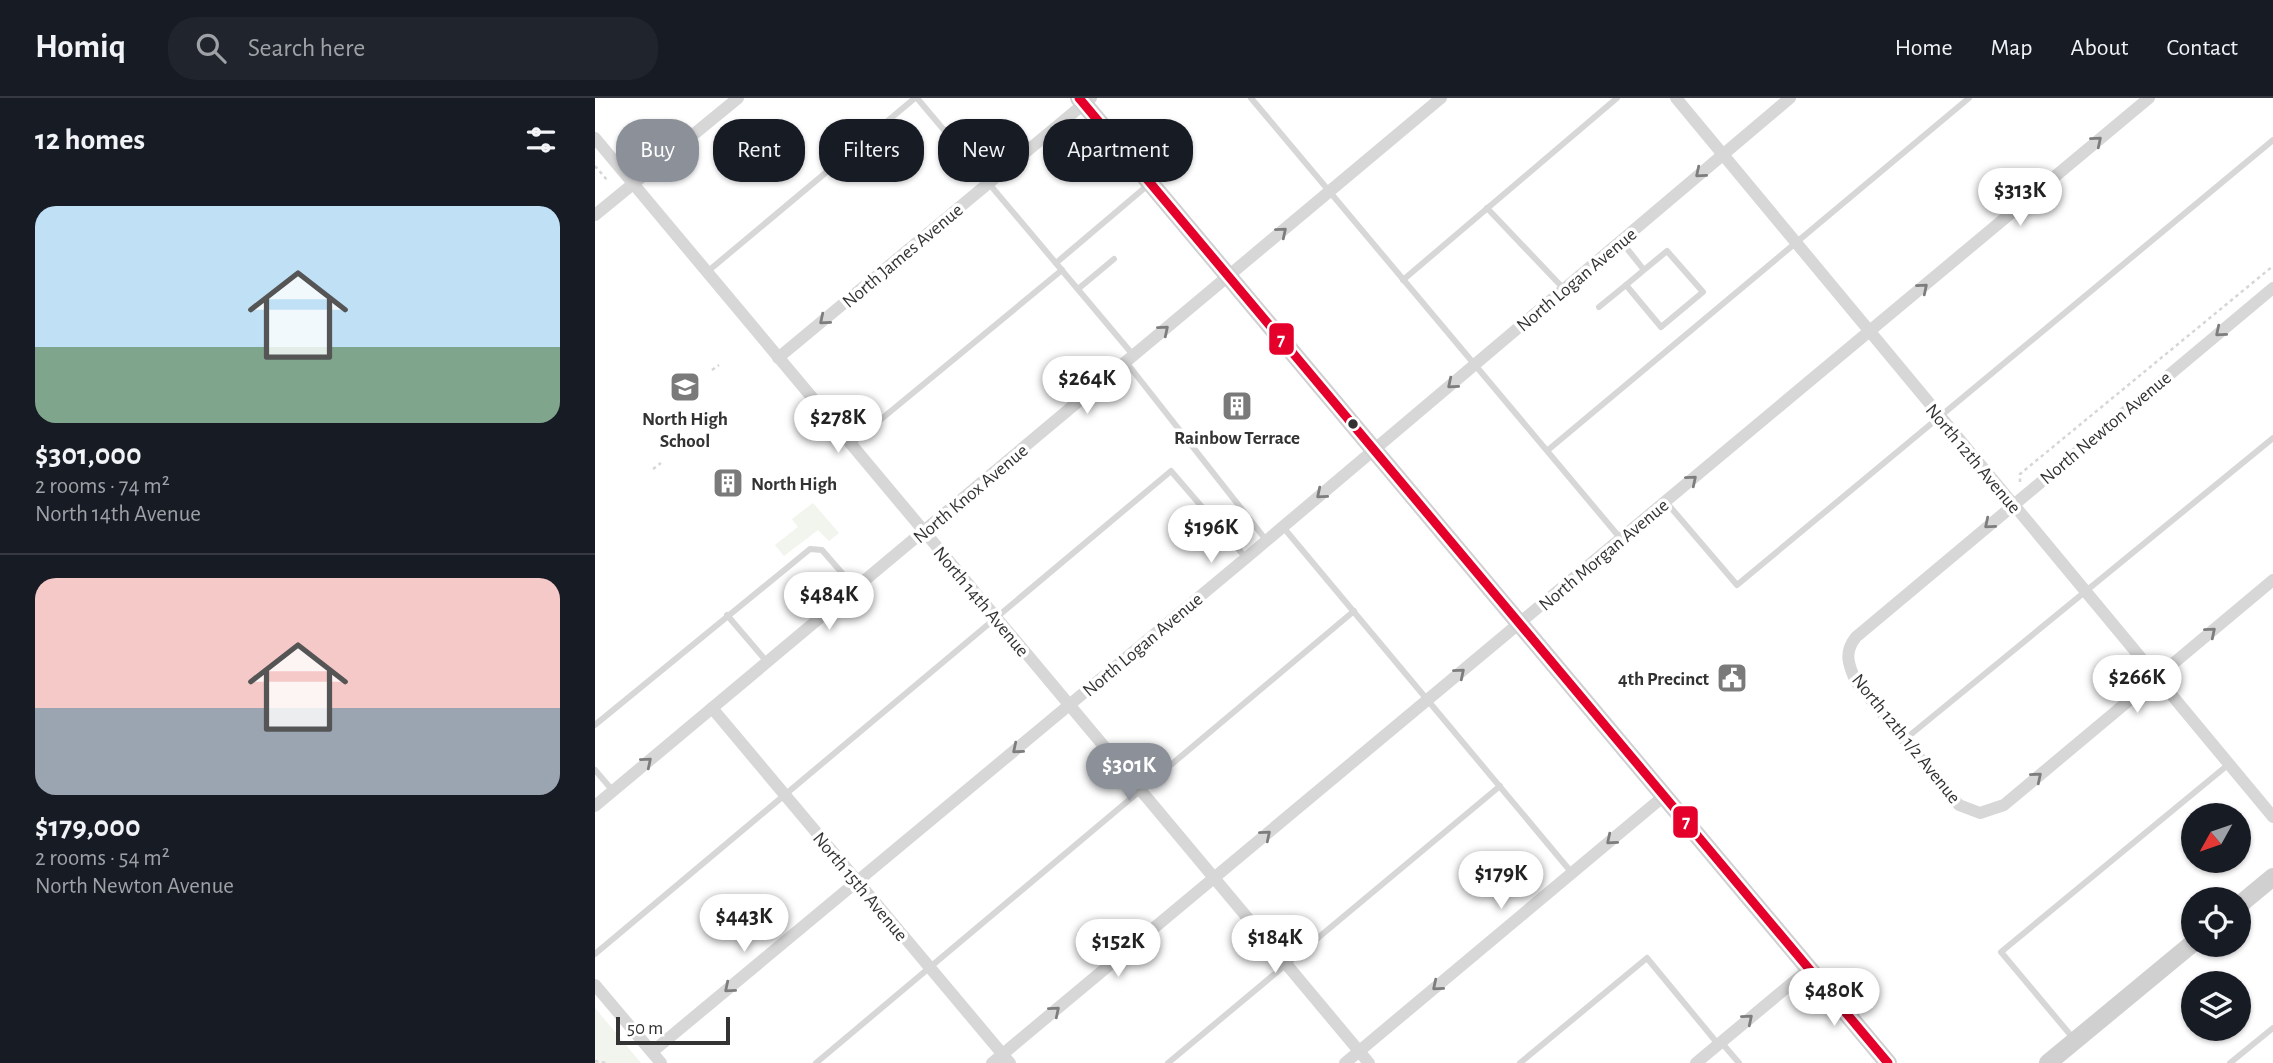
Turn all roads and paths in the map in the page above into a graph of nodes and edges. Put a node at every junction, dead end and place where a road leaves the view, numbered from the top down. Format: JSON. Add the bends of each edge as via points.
{"nodes":[{"id":1,"x":738,"y":98,"type":"edge"},
{"id":2,"x":916,"y":98,"type":"edge"},
{"id":3,"x":1441,"y":98,"type":"edge"},
{"id":4,"x":1617,"y":98,"type":"edge"},
{"id":5,"x":1676,"y":98,"type":"edge"},
{"id":6,"x":1790,"y":98,"type":"edge"},
{"id":7,"x":1969,"y":98,"type":"edge"},
{"id":8,"x":2148,"y":98,"type":"edge"},
{"id":9,"x":1084,"y":100,"type":"edge"},
{"id":10,"x":1256,"y":100,"type":"edge"},
{"id":11,"x":699,"y":129,"type":"edge"},
{"id":12,"x":595,"y":138,"type":"edge"},
{"id":13,"x":2273,"y":140,"type":"edge"},
{"id":14,"x":1724,"y":153,"type":"junction"},
{"id":15,"x":616,"y":163,"type":"edge"},
{"id":16,"x":595,"y":166,"type":"edge"},
{"id":17,"x":608,"y":181,"type":"dead end"},
{"id":18,"x":632,"y":182,"type":"joint"},
{"id":19,"x":989,"y":183,"type":"junction"},
{"id":20,"x":1150,"y":183,"type":"junction"},
{"id":21,"x":1329,"y":192,"type":"junction"},
{"id":22,"x":1487,"y":208,"type":"junction"},
{"id":23,"x":595,"y":215,"type":"edge"},
{"id":24,"x":1621,"y":240,"type":"junction"},
{"id":25,"x":1797,"y":242,"type":"junction"},
{"id":26,"x":1114,"y":260,"type":"dead end"},
{"id":27,"x":1056,"y":263,"type":"junction"},
{"id":28,"x":2273,"y":266,"type":"edge"},
{"id":29,"x":1062,"y":270,"type":"junction"},
{"id":30,"x":1644,"y":270,"type":"junction"},
{"id":31,"x":706,"y":272,"type":"junction"},
{"id":32,"x":1230,"y":276,"type":"junction"},
{"id":33,"x":1402,"y":280,"type":"junction"},
{"id":34,"x":1626,"y":285,"type":"junction"},
{"id":35,"x":2273,"y":288,"type":"edge"},
{"id":36,"x":1078,"y":289,"type":"junction"},
{"id":37,"x":1564,"y":289,"type":"junction"},
{"id":38,"x":1599,"y":307,"type":"dead end"},
{"id":39,"x":1871,"y":332,"type":"junction"},
{"id":40,"x":778,"y":358,"type":"junction"},
{"id":41,"x":1130,"y":359,"type":"junction"},
{"id":42,"x":719,"y":365,"type":"dead end"},
{"id":43,"x":1474,"y":365,"type":"junction"},
{"id":44,"x":712,"y":370,"type":"dead end"},
{"id":45,"x":1940,"y":417,"type":"junction"},
{"id":46,"x":2273,"y":438,"type":"edge"},
{"id":47,"x":851,"y":444,"type":"junction"},
{"id":48,"x":1548,"y":450,"type":"junction"},
{"id":49,"x":1373,"y":451,"type":"junction"},
{"id":50,"x":661,"y":463,"type":"dead end"},
{"id":51,"x":653,"y":469,"type":"dead end"},
{"id":52,"x":2020,"y":482,"type":"dead end"},
{"id":53,"x":1667,"y":502,"type":"junction"},
{"id":54,"x":2013,"y":504,"type":"junction"},
{"id":55,"x":1283,"y":527,"type":"junction"},
{"id":56,"x":924,"y":531,"type":"junction"},
{"id":57,"x":1621,"y":539,"type":"junction"},
{"id":58,"x":1266,"y":540,"type":"junction"},
{"id":59,"x":1245,"y":558,"type":"junction"},
{"id":60,"x":2273,"y":580,"type":"edge"},
{"id":61,"x":855,"y":588,"type":"junction"},
{"id":62,"x":2086,"y":592,"type":"junction"},
{"id":63,"x":1354,"y":611,"type":"junction"},
{"id":64,"x":727,"y":615,"type":"junction"},
{"id":65,"x":997,"y":618,"type":"junction"},
{"id":66,"x":1520,"y":624,"type":"junction"},
{"id":67,"x":1847,"y":652,"type":"joint"},
{"id":68,"x":768,"y":662,"type":"junction"},
{"id":69,"x":2157,"y":677,"type":"junction"},
{"id":70,"x":1428,"y":700,"type":"junction"},
{"id":71,"x":1069,"y":705,"type":"junction"},
{"id":72,"x":712,"y":708,"type":"junction"},
{"id":73,"x":595,"y":725,"type":"edge"},
{"id":74,"x":1905,"y":740,"type":"junction"},
{"id":75,"x":2229,"y":764,"type":"junction"},
{"id":76,"x":595,"y":769,"type":"edge"},
{"id":77,"x":1500,"y":786,"type":"junction"},
{"id":78,"x":1139,"y":789,"type":"junction"},
{"id":79,"x":613,"y":791,"type":"junction"},
{"id":80,"x":785,"y":795,"type":"junction"},
{"id":81,"x":1664,"y":796,"type":"junction"},
{"id":82,"x":595,"y":806,"type":"edge"},
{"id":83,"x":2273,"y":817,"type":"edge"},
{"id":84,"x":1572,"y":873,"type":"junction"},
{"id":85,"x":2273,"y":877,"type":"edge"},
{"id":86,"x":1214,"y":879,"type":"junction"},
{"id":87,"x":858,"y":882,"type":"junction"},
{"id":88,"x":2251,"y":895,"type":"edge"},
{"id":89,"x":2181,"y":953,"type":"edge"},
{"id":90,"x":595,"y":954,"type":"edge"},
{"id":91,"x":1287,"y":963,"type":"junction"},
{"id":92,"x":930,"y":968,"type":"junction"},
{"id":93,"x":1809,"y":969,"type":"junction"},
{"id":94,"x":595,"y":985,"type":"edge"},
{"id":95,"x":2273,"y":1028,"type":"edge"},
{"id":96,"x":2075,"y":1040,"type":"junction"},
{"id":97,"x":1720,"y":1043,"type":"junction"},
{"id":98,"x":1359,"y":1051,"type":"junction"},
{"id":99,"x":652,"y":1052,"type":"junction"},
{"id":100,"x":1001,"y":1060,"type":"edge"},
{"id":101,"x":595,"y":1062,"type":"edge"},
{"id":102,"x":606,"y":1063,"type":"edge"},
{"id":103,"x":661,"y":1063,"type":"edge"},
{"id":104,"x":816,"y":1063,"type":"edge"},
{"id":105,"x":1168,"y":1063,"type":"edge"},
{"id":106,"x":1345,"y":1063,"type":"edge"},
{"id":107,"x":1369,"y":1063,"type":"edge"},
{"id":108,"x":1520,"y":1063,"type":"edge"},
{"id":109,"x":1696,"y":1063,"type":"edge"},
{"id":110,"x":1739,"y":1063,"type":"edge"},
{"id":111,"x":1888,"y":1063,"type":"edge"},
{"id":112,"x":2048,"y":1063,"type":"edge"},
{"id":113,"x":2230,"y":1063,"type":"edge"}],
"edges":[{"from":1,"to":11,"type":"street"},
{"from":2,"to":19,"type":"lane"},
{"from":2,"to":31,"type":"lane"},
{"from":3,"to":21,"type":"street","name":"North Knox Avenue"},
{"from":4,"to":22,"type":"lane"},
{"from":5,"to":14,"type":"street","name":"North 12th Avenue"},
{"from":6,"to":14,"type":"street","name":"North Logan Avenue"},
{"from":7,"to":25,"type":"lane"},
{"from":39,"to":8,"type":"street","name":"North Morgan Avenue","one_way":true},
{"from":9,"to":19,"type":"street","name":"North James Avenue"},
{"from":9,"to":20,"type":"main road"},
{"from":10,"to":21,"type":"lane"},
{"from":12,"to":15,"type":"street","name":"North 14th Avenue"},
{"from":13,"to":45,"type":"lane"},
{"from":14,"to":24,"type":"street","name":"North Logan Avenue","one_way":true},
{"from":14,"to":25,"type":"street","name":"North 12th Avenue"},
{"from":16,"to":17,"type":"path"},
{"from":18,"to":23,"type":"street"},
{"from":18,"to":31,"type":"street","name":"North 14th Avenue"},
{"from":19,"to":27,"type":"lane"},
{"from":19,"to":40,"type":"street","name":"North James Avenue","one_way":true},
{"from":20,"to":27,"type":"lane"},
{"from":20,"to":32,"type":"main road"},
{"from":32,"to":21,"type":"street","name":"North Knox Avenue","one_way":true},
{"from":21,"to":33,"type":"lane"},
{"from":22,"to":33,"type":"lane"},
{"from":22,"to":37,"type":"lane"},
{"from":24,"to":30,"type":"lane"},
{"from":24,"to":37,"type":"street","name":"North Logan Avenue"},
{"from":25,"to":39,"type":"street","name":"North 12th Avenue"},
{"from":25,"to":48,"type":"lane"},
{"from":26,"to":36,"type":"lane"},
{"from":27,"to":29,"type":"lane"},
{"from":28,"to":52,"type":"path","via":[[2020,474]]},
{"from":29,"to":36,"type":"lane"},
{"from":29,"to":47,"type":"lane"},
{"from":30,"to":34,"type":"lane"},
{"from":30,"to":34,"type":"lane","via":[[1667,251],[1703,292],[1661,327]]},
{"from":31,"to":40,"type":"street","name":"North 14th Avenue"},
{"from":41,"to":32,"type":"street","name":"North Knox Avenue","one_way":true},
{"from":32,"to":49,"type":"main road"},
{"from":33,"to":43,"type":"lane"},
{"from":34,"to":38,"type":"lane"},
{"from":35,"to":54,"type":"street","name":"North Newton Avenue","one_way":true},
{"from":36,"to":41,"type":"lane"},
{"from":37,"to":43,"type":"street","name":"North Logan Avenue"},
{"from":39,"to":45,"type":"street","name":"North 12th Avenue"},
{"from":53,"to":39,"type":"street","name":"North Morgan Avenue","one_way":true},
{"from":40,"to":47,"type":"street","name":"North 14th Avenue"},
{"from":41,"to":56,"type":"street","name":"North Knox Avenue"},
{"from":41,"to":58,"type":"lane"},
{"from":42,"to":44,"type":"path"},
{"from":43,"to":48,"type":"lane"},
{"from":43,"to":49,"type":"street","name":"North Logan Avenue","one_way":true},
{"from":45,"to":53,"type":"lane","via":[[1737,585]]},
{"from":45,"to":54,"type":"street","name":"North 12th Avenue"},
{"from":46,"to":62,"type":"lane"},
{"from":47,"to":56,"type":"street","name":"North 14th Avenue"},
{"from":48,"to":57,"type":"lane"},
{"from":49,"to":55,"type":"street","name":"North Logan Avenue","one_way":true},
{"from":49,"to":66,"type":"main road"},
{"from":50,"to":51,"type":"path"},
{"from":53,"to":57,"type":"street","name":"North Morgan Avenue"},
{"from":54,"to":62,"type":"street","name":"North 12th Avenue"},
{"from":54,"to":67,"type":"street","name":"North Newton Avenue","one_way":true,"via":[[1856,637]]},
{"from":55,"to":58,"type":"street","name":"North Logan Avenue"},
{"from":55,"to":63,"type":"lane"},
{"from":56,"to":61,"type":"street","name":"North Knox Avenue"},
{"from":56,"to":65,"type":"street","name":"North 14th Avenue"},
{"from":57,"to":66,"type":"street","name":"North Morgan Avenue"},
{"from":58,"to":59,"type":"street","name":"North Logan Avenue"},
{"from":59,"to":65,"type":"lane","via":[[1171,471]]},
{"from":59,"to":71,"type":"street","name":"North Logan Avenue"},
{"from":69,"to":60,"type":"street","one_way":true},
{"from":61,"to":64,"type":"lane","via":[[822,550],[810,549]]},
{"from":61,"to":68,"type":"street","name":"North Knox Avenue"},
{"from":62,"to":69,"type":"street","name":"North 12th Avenue"},
{"from":62,"to":74,"type":"lane"},
{"from":63,"to":70,"type":"lane"},
{"from":63,"to":78,"type":"lane"},
{"from":64,"to":68,"type":"lane"},
{"from":64,"to":73,"type":"lane"},
{"from":65,"to":71,"type":"street","name":"North 14th Avenue"},
{"from":65,"to":80,"type":"lane"},
{"from":70,"to":66,"type":"street","name":"North Morgan Avenue","one_way":true},
{"from":66,"to":81,"type":"main road"},
{"from":67,"to":74,"type":"street","name":"North 12th 1/2 Avenue","via":[[1856,682]]},
{"from":68,"to":72,"type":"street","name":"North Knox Avenue"},
{"from":74,"to":69,"type":"street","name":"North 12th 1/2 Avenue","one_way":true,"via":[[1959,805],[1980,813],[2004,805]]},
{"from":69,"to":75,"type":"street","name":"North 12th Avenue"},
{"from":70,"to":77,"type":"lane"},
{"from":86,"to":70,"type":"street","name":"North Morgan Avenue","one_way":true},
{"from":71,"to":78,"type":"street","name":"North 14th Avenue"},
{"from":71,"to":87,"type":"street","name":"North Logan Avenue","one_way":true},
{"from":79,"to":72,"type":"street","name":"North Knox Avenue","one_way":true},
{"from":72,"to":80,"type":"street","name":"North 15th Avenue"},
{"from":75,"to":83,"type":"street","name":"North 12th Avenue"},
{"from":75,"to":96,"type":"lane","via":[[2001,952]]},
{"from":76,"to":79,"type":"lane"},
{"from":77,"to":84,"type":"lane"},
{"from":77,"to":91,"type":"lane"},
{"from":78,"to":86,"type":"street","name":"North 14th Avenue"},
{"from":78,"to":92,"type":"lane"},
{"from":79,"to":82,"type":"street","name":"North Knox Avenue"},
{"from":80,"to":87,"type":"street","name":"North 15th Avenue"},
{"from":80,"to":90,"type":"lane"},
{"from":81,"to":84,"type":"street","one_way":true},
{"from":81,"to":93,"type":"main road"},
{"from":84,"to":98,"type":"street","one_way":true},
{"from":85,"to":88,"type":"main road"},
{"from":86,"to":91,"type":"street","name":"North 14th Avenue"},
{"from":100,"to":86,"type":"street","name":"North Morgan Avenue","one_way":true},
{"from":87,"to":92,"type":"street","name":"North 15th Avenue"},
{"from":87,"to":99,"type":"street","name":"North Logan Avenue","one_way":true},
{"from":89,"to":96,"type":"main road"},
{"from":91,"to":98,"type":"street","name":"North 14th Avenue"},
{"from":91,"to":105,"type":"lane"},
{"from":92,"to":100,"type":"street","name":"North 15th Avenue"},
{"from":92,"to":104,"type":"lane"},
{"from":97,"to":93,"type":"street","one_way":true},
{"from":93,"to":111,"type":"main road"},
{"from":94,"to":99,"type":"street"},
{"from":95,"to":113,"type":"lane"},
{"from":96,"to":112,"type":"main road"},
{"from":97,"to":108,"type":"lane","via":[[1647,958]]},
{"from":97,"to":109,"type":"street"},
{"from":97,"to":110,"type":"lane"},
{"from":98,"to":106,"type":"street"},
{"from":98,"to":107,"type":"street","name":"North 14th Avenue"},
{"from":99,"to":103,"type":"street"},
{"from":101,"to":102,"type":"path"}]}
